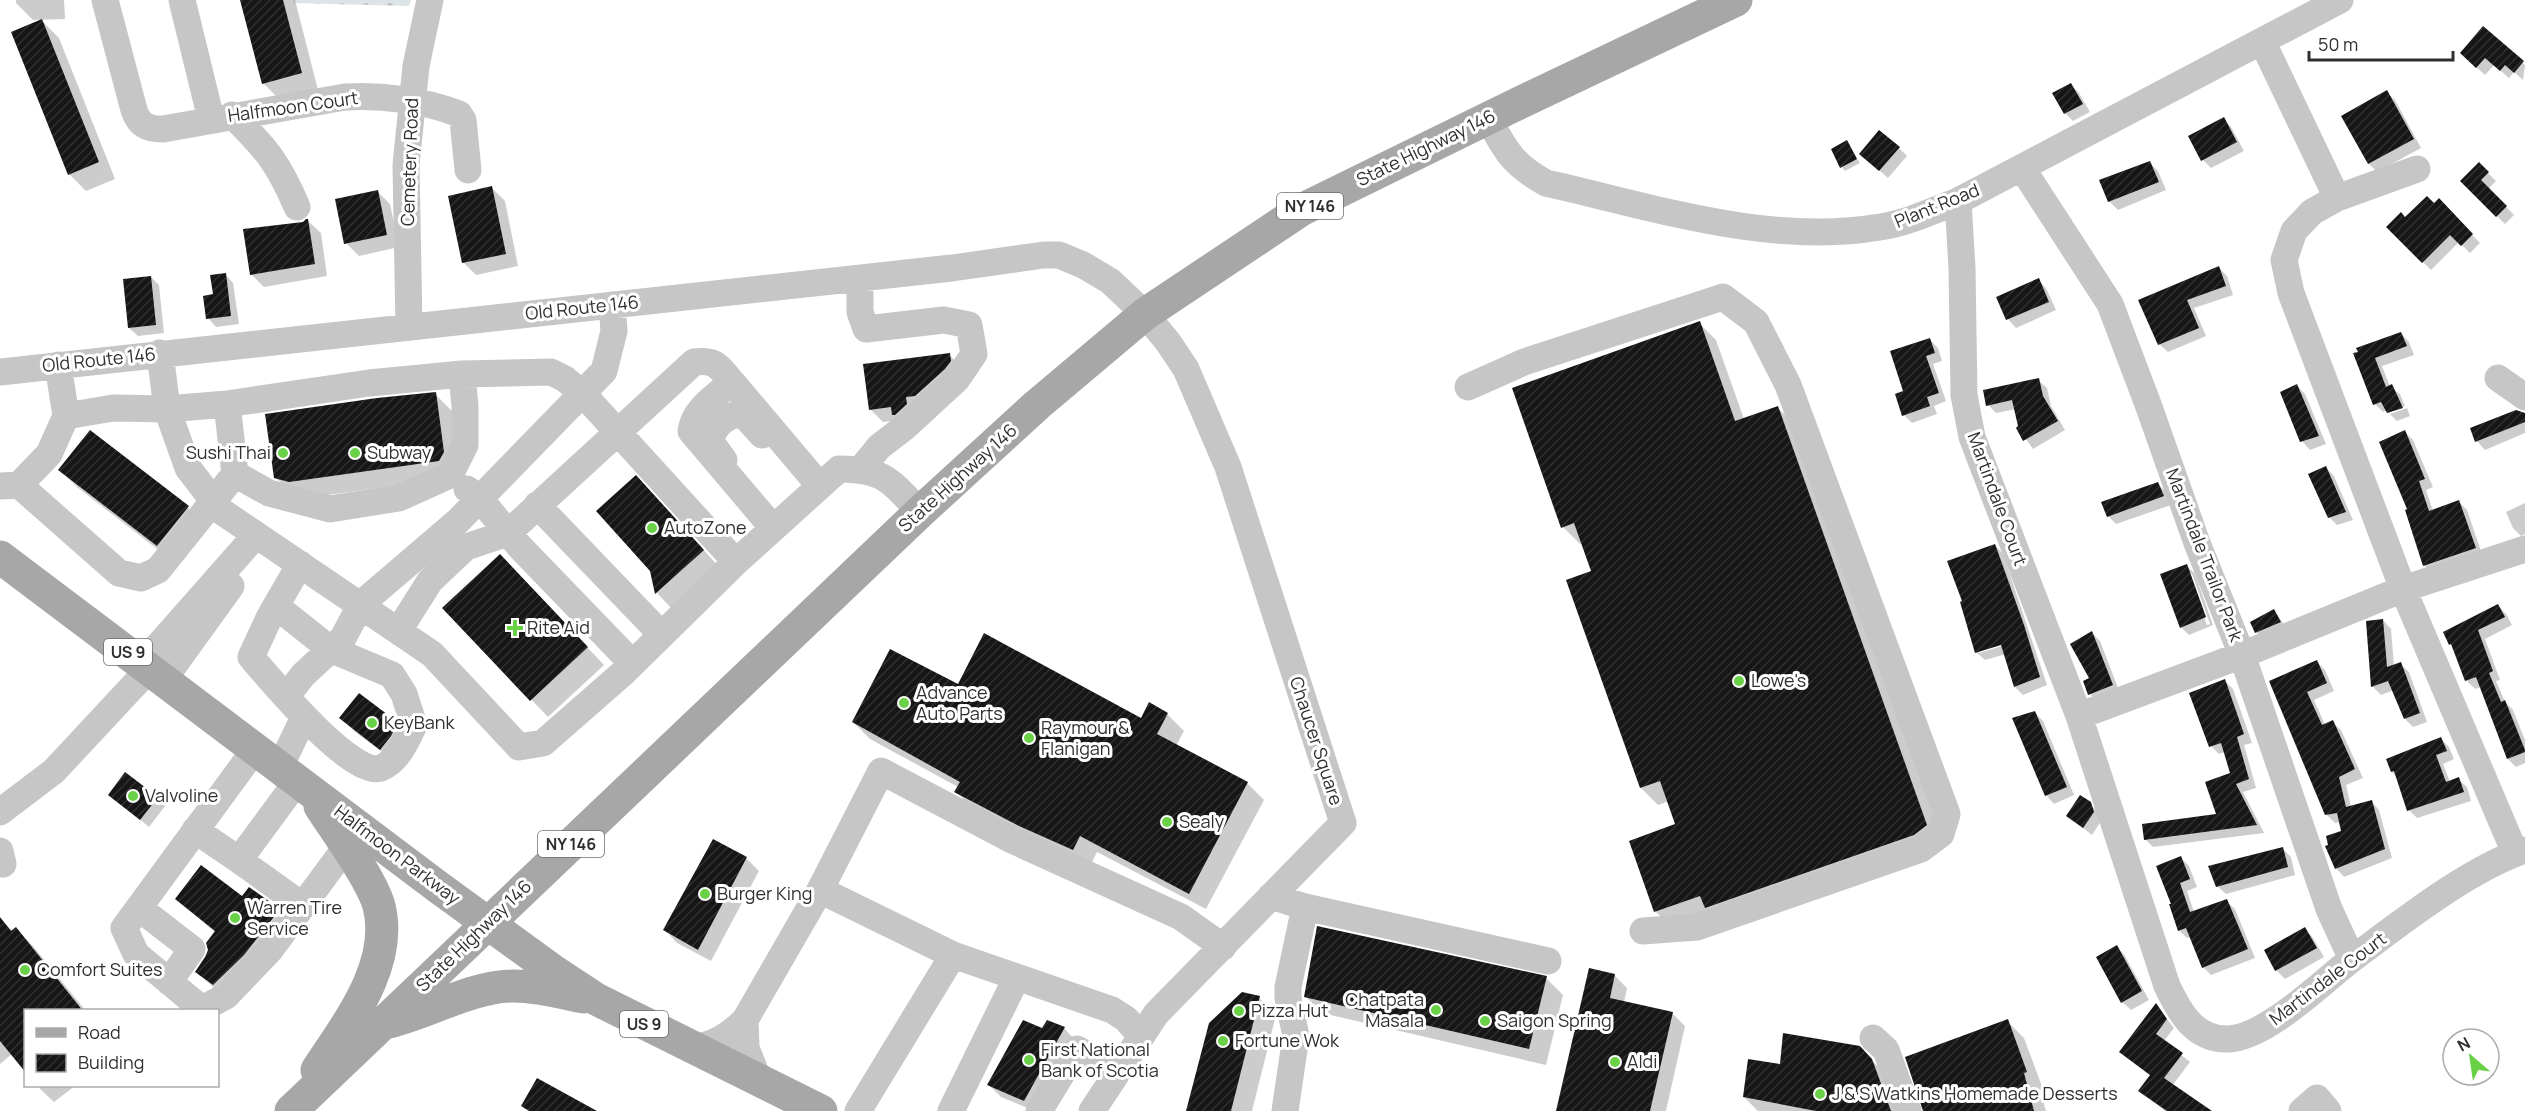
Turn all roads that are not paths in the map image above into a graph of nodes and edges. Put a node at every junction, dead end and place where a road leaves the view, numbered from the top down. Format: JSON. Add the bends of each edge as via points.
{"nodes":[{"id":1,"x":105,"y":0,"type":"edge"},
{"id":2,"x":182,"y":0,"type":"edge"},
{"id":3,"x":430,"y":0,"type":"edge"},
{"id":4,"x":1736,"y":0,"type":"edge"},
{"id":5,"x":2340,"y":0,"type":"edge"},
{"id":6,"x":2262,"y":40,"type":"junction"},
{"id":7,"x":411,"y":101,"type":"junction"},
{"id":8,"x":222,"y":117,"type":"junction"},
{"id":9,"x":1488,"y":118,"type":"junction"},
{"id":10,"x":2022,"y":168,"type":"junction"},
{"id":11,"x":2417,"y":169,"type":"dead end"},
{"id":12,"x":468,"y":170,"type":"dead end"},
{"id":13,"x":2337,"y":198,"type":"junction"},
{"id":14,"x":1958,"y":201,"type":"junction"},
{"id":15,"x":297,"y":207,"type":"dead end"},
{"id":16,"x":860,"y":278,"type":"junction"},
{"id":17,"x":612,"y":305,"type":"junction"},
{"id":18,"x":1144,"y":314,"type":"junction"},
{"id":19,"x":409,"y":326,"type":"junction"},
{"id":20,"x":160,"y":353,"type":"junction"},
{"id":21,"x":58,"y":365,"type":"junction"},
{"id":22,"x":0,"y":372,"type":"edge"},
{"id":23,"x":462,"y":374,"type":"junction"},
{"id":24,"x":2498,"y":378,"type":"dead end"},
{"id":25,"x":732,"y":382,"type":"junction"},
{"id":26,"x":1468,"y":387,"type":"dead end"},
{"id":27,"x":583,"y":394,"type":"junction"},
{"id":28,"x":2525,"y":397,"type":"edge"},
{"id":29,"x":227,"y":404,"type":"junction"},
{"id":30,"x":167,"y":409,"type":"junction"},
{"id":31,"x":66,"y":416,"type":"junction"},
{"id":32,"x":617,"y":430,"type":"junction"},
{"id":33,"x":861,"y":469,"type":"junction"},
{"id":34,"x":235,"y":474,"type":"junction"},
{"id":35,"x":450,"y":475,"type":"junction"},
{"id":36,"x":815,"y":480,"type":"junction"},
{"id":37,"x":10,"y":485,"type":"edge"},
{"id":38,"x":480,"y":499,"type":"junction"},
{"id":39,"x":214,"y":502,"type":"junction"},
{"id":40,"x":537,"y":506,"type":"junction"},
{"id":41,"x":920,"y":512,"type":"junction"},
{"id":42,"x":768,"y":522,"type":"junction"},
{"id":43,"x":256,"y":535,"type":"junction"},
{"id":44,"x":498,"y":536,"type":"junction"},
{"id":45,"x":2525,"y":549,"type":"edge"},
{"id":46,"x":0,"y":557,"type":"edge"},
{"id":47,"x":736,"y":562,"type":"junction"},
{"id":48,"x":300,"y":564,"type":"junction"},
{"id":49,"x":2403,"y":589,"type":"junction"},
{"id":50,"x":424,"y":590,"type":"junction"},
{"id":51,"x":361,"y":604,"type":"junction"},
{"id":52,"x":276,"y":606,"type":"junction"},
{"id":53,"x":399,"y":630,"type":"junction"},
{"id":54,"x":661,"y":634,"type":"junction"},
{"id":55,"x":330,"y":649,"type":"junction"},
{"id":56,"x":2242,"y":655,"type":"junction"},
{"id":57,"x":632,"y":663,"type":"junction"},
{"id":58,"x":152,"y":670,"type":"junction"},
{"id":59,"x":286,"y":697,"type":"junction"},
{"id":60,"x":2079,"y":716,"type":"junction"},
{"id":61,"x":304,"y":717,"type":"junction"},
{"id":62,"x":286,"y":771,"type":"junction"},
{"id":63,"x":0,"y":812,"type":"edge"},
{"id":64,"x":195,"y":830,"type":"junction"},
{"id":65,"x":346,"y":847,"type":"junction"},
{"id":66,"x":2520,"y":851,"type":"edge"},
{"id":67,"x":239,"y":860,"type":"junction"},
{"id":68,"x":820,"y":890,"type":"junction"},
{"id":69,"x":1271,"y":897,"type":"junction"},
{"id":70,"x":303,"y":906,"type":"junction"},
{"id":71,"x":1305,"y":907,"type":"junction"},
{"id":72,"x":139,"y":908,"type":"junction"},
{"id":73,"x":488,"y":922,"type":"junction"},
{"id":74,"x":1643,"y":931,"type":"dead end"},
{"id":75,"x":1223,"y":947,"type":"junction"},
{"id":76,"x":953,"y":955,"type":"junction"},
{"id":77,"x":2352,"y":959,"type":"junction"},
{"id":78,"x":1548,"y":961,"type":"dead end"},
{"id":79,"x":1017,"y":977,"type":"junction"},
{"id":80,"x":170,"y":982,"type":"junction"},
{"id":81,"x":596,"y":999,"type":"junction"},
{"id":82,"x":746,"y":1020,"type":"junction"},
{"id":83,"x":383,"y":1024,"type":"junction"},
{"id":84,"x":1141,"y":1036,"type":"junction"},
{"id":85,"x":1873,"y":1038,"type":"dead end"},
{"id":86,"x":692,"y":1048,"type":"junction"},
{"id":87,"x":1117,"y":1071,"type":"junction"},
{"id":88,"x":759,"y":1081,"type":"junction"},
{"id":89,"x":962,"y":1108,"type":"edge"},
{"id":90,"x":1094,"y":1109,"type":"edge"},
{"id":91,"x":291,"y":1110,"type":"edge"},
{"id":92,"x":822,"y":1111,"type":"edge"},
{"id":93,"x":858,"y":1111,"type":"edge"},
{"id":94,"x":1039,"y":1111,"type":"edge"},
{"id":95,"x":1284,"y":1111,"type":"edge"},
{"id":96,"x":1908,"y":1111,"type":"edge"},
{"id":97,"x":2302,"y":1111,"type":"edge"},
{"id":98,"x":2328,"y":1111,"type":"edge"}],
"edges":[{"from":1,"to":8,"type":"street","name":"Halfmoon Court","via":[[136,117],[143,125],[163,129]]},
{"from":2,"to":8,"type":"street","name":"Halfmoon Court"},
{"from":3,"to":7,"type":"street","name":"Cemetery Road"},
{"from":4,"to":9,"type":"main road","name":"State Highway 146","number":"NY 146"},
{"from":5,"to":6,"type":"street","name":"Plant Road"},
{"from":6,"to":10,"type":"street","name":"Plant Road"},
{"from":6,"to":13,"type":"street"},
{"from":7,"to":8,"type":"street","name":"Halfmoon Court","via":[[345,97]]},
{"from":7,"to":12,"type":"street","name":"Halfmoon Court","via":[[459,114]]},
{"from":7,"to":19,"type":"street","name":"Cemetery Road","via":[[406,165]]},
{"from":8,"to":15,"type":"street","via":[[268,152]]},
{"from":9,"to":14,"type":"street","name":"Plant Road","via":[[1508,154],[1523,170],[1546,183],[1714,221],[1790,231],[1838,232],[1916,218]]},
{"from":9,"to":18,"type":"main road","name":"State Highway 146","number":"NY 146","via":[[1301,210]]},
{"from":10,"to":14,"type":"street","name":"Plant Road"},
{"from":10,"to":56,"type":"street","name":"Martindale Trailor Park","via":[[2110,304]]},
{"from":11,"to":13,"type":"street"},
{"from":13,"to":49,"type":"street","via":[[2312,212],[2294,231],[2284,260],[2291,293]]},
{"from":14,"to":60,"type":"street","name":"Martindale Court","via":[[1964,395],[1972,437]]},
{"from":16,"to":17,"type":"street","name":"Old Route 146"},
{"from":16,"to":18,"type":"street","name":"Old Route 146","via":[[1059,255],[1110,281]]},
{"from":16,"to":33,"type":"street","via":[[860,312],[866,329],[944,320],[969,325],[974,354],[957,379],[879,447]]},
{"from":17,"to":19,"type":"street","name":"Old Route 146"},
{"from":17,"to":27,"type":"street","via":[[614,331],[604,372]]},
{"from":18,"to":41,"type":"main road","name":"State Highway 146","number":"NY 146"},
{"from":18,"to":69,"type":"street","name":"Chaucer Square","via":[[1185,369],[1227,467],[1343,823]]},
{"from":19,"to":20,"type":"street","name":"Old Route 146"},
{"from":20,"to":21,"type":"street","name":"Old Route 146"},
{"from":20,"to":30,"type":"street"},
{"from":21,"to":22,"type":"street","name":"Old Route 146"},
{"from":21,"to":31,"type":"street"},
{"from":23,"to":27,"type":"street","via":[[551,372]]},
{"from":23,"to":29,"type":"street"},
{"from":23,"to":35,"type":"street","via":[[465,444]]},
{"from":24,"to":28,"type":"street"},
{"from":25,"to":32,"type":"street","via":[[711,361],[694,362]]},
{"from":25,"to":36,"type":"street"},
{"from":25,"to":42,"type":"street","via":[[698,412],[691,432]]},
{"from":26,"to":74,"type":"street","via":[[1524,362],[1723,297],[1756,322],[1788,385],[1947,814],[1941,834],[1921,849],[1697,927]]},
{"from":27,"to":32,"type":"street"},
{"from":27,"to":38,"type":"street"},
{"from":29,"to":30,"type":"street"},
{"from":29,"to":34,"type":"street"},
{"from":30,"to":31,"type":"street","via":[[113,408]]},
{"from":30,"to":39,"type":"street","via":[[188,468]]},
{"from":31,"to":37,"type":"street","via":[[49,454]]},
{"from":32,"to":40,"type":"street"},
{"from":32,"to":47,"type":"street"},
{"from":33,"to":36,"type":"street","via":[[839,469]]},
{"from":33,"to":41,"type":"street","via":[[890,480]]},
{"from":34,"to":35,"type":"street","via":[[270,493],[330,509],[399,498]]},
{"from":34,"to":39,"type":"street"},
{"from":35,"to":38,"type":"street"},
{"from":36,"to":42,"type":"street"},
{"from":36,"to":42,"type":"street","via":[[795,471],[742,413],[720,422],[710,441],[762,504]]},
{"from":37,"to":39,"type":"street","via":[[119,573],[141,578],[158,570]]},
{"from":38,"to":44,"type":"street"},
{"from":38,"to":51,"type":"street"},
{"from":39,"to":43,"type":"street"},
{"from":40,"to":44,"type":"street"},
{"from":40,"to":54,"type":"street"},
{"from":41,"to":73,"type":"main road","name":"State Highway 146","number":"NY 146"},
{"from":42,"to":47,"type":"street"},
{"from":43,"to":48,"type":"street"},
{"from":43,"to":58,"type":"street"},
{"from":44,"to":50,"type":"street","via":[[462,566]]},
{"from":44,"to":50,"type":"street","via":[[466,547]]},
{"from":44,"to":57,"type":"street"},
{"from":45,"to":49,"type":"street"},
{"from":46,"to":58,"type":"main road","name":"Halfmoon Parkway","number":"US 9"},
{"from":47,"to":54,"type":"street"},
{"from":48,"to":51,"type":"street"},
{"from":48,"to":52,"type":"street"},
{"from":49,"to":56,"type":"street"},
{"from":49,"to":66,"type":"street"},
{"from":50,"to":53,"type":"street"},
{"from":51,"to":53,"type":"street"},
{"from":51,"to":55,"type":"street","via":[[343,638]]},
{"from":52,"to":55,"type":"street"},
{"from":52,"to":59,"type":"street","via":[[251,657]]},
{"from":53,"to":57,"type":"street","via":[[432,654],[519,747],[543,743]]},
{"from":54,"to":57,"type":"street"},
{"from":55,"to":59,"type":"street"},
{"from":55,"to":61,"type":"street","via":[[392,675],[404,694],[414,725],[401,750],[381,768],[372,769],[358,763]]},
{"from":56,"to":60,"type":"street"},
{"from":56,"to":77,"type":"street","name":"Martindale Trailor Park","via":[[2329,909]]},
{"from":58,"to":62,"type":"main road","name":"Halfmoon Parkway","number":"US 9"},
{"from":58,"to":63,"type":"street","via":[[54,771]]},
{"from":59,"to":61,"type":"street"},
{"from":60,"to":77,"type":"street","name":"Martindale Court","via":[[2167,986],[2190,1025],[2205,1034],[2227,1039],[2245,1035],[2269,1024]]},
{"from":61,"to":62,"type":"street"},
{"from":62,"to":64,"type":"street"},
{"from":62,"to":65,"type":"main road"},
{"from":62,"to":67,"type":"street"},
{"from":62,"to":73,"type":"main road","name":"Halfmoon Parkway","number":"US 9"},
{"from":64,"to":67,"type":"street"},
{"from":64,"to":72,"type":"street"},
{"from":65,"to":70,"type":"street"},
{"from":65,"to":91,"type":"main road","via":[[379,906],[380,948],[354,1012]]},
{"from":66,"to":77,"type":"street","name":"Martindale Court","via":[[2450,889]]},
{"from":67,"to":70,"type":"street"},
{"from":68,"to":75,"type":"street","via":[[881,771],[1012,840],[1181,917]]},
{"from":68,"to":76,"type":"street"},
{"from":68,"to":82,"type":"street"},
{"from":69,"to":71,"type":"street"},
{"from":69,"to":75,"type":"street","name":"Chaucer Square"},
{"from":70,"to":80,"type":"street","via":[[270,950],[226,996],[202,1009]]},
{"from":71,"to":78,"type":"street"},
{"from":71,"to":95,"type":"street","via":[[1288,987],[1296,1036]]},
{"from":72,"to":80,"type":"street","via":[[124,928],[136,954]]},
{"from":72,"to":80,"type":"street","via":[[192,949]]},
{"from":73,"to":81,"type":"main road","name":"Halfmoon Parkway","number":"US 9"},
{"from":73,"to":83,"type":"main road","name":"State Highway 146","number":"NY 146"},
{"from":75,"to":84,"type":"street","name":"Chaucer Square","via":[[1156,1014]]},
{"from":76,"to":79,"type":"street"},
{"from":76,"to":93,"type":"street"},
{"from":79,"to":84,"type":"street","via":[[1112,1010]]},
{"from":79,"to":89,"type":"street"},
{"from":81,"to":83,"type":"main road","via":[[504,987],[479,991]]},
{"from":81,"to":86,"type":"main road","name":"Halfmoon Parkway","number":"US 9"},
{"from":82,"to":86,"type":"street","via":[[724,1038]]},
{"from":82,"to":88,"type":"street","via":[[746,1048]]},
{"from":83,"to":91,"type":"main road","name":"State Highway 146","number":"NY 146"},
{"from":84,"to":87,"type":"street","name":"Chaucer Square"},
{"from":85,"to":96,"type":"street","via":[[1886,1050]]},
{"from":86,"to":88,"type":"main road","name":"Halfmoon Parkway","number":"US 9"},
{"from":87,"to":90,"type":"street","name":"Chaucer Square"},
{"from":87,"to":94,"type":"street","via":[[1077,1049]]},
{"from":88,"to":92,"type":"main road","name":"Halfmoon Parkway","number":"US 9"},
{"from":97,"to":98,"type":"street","via":[[2317,1098]]}]}
